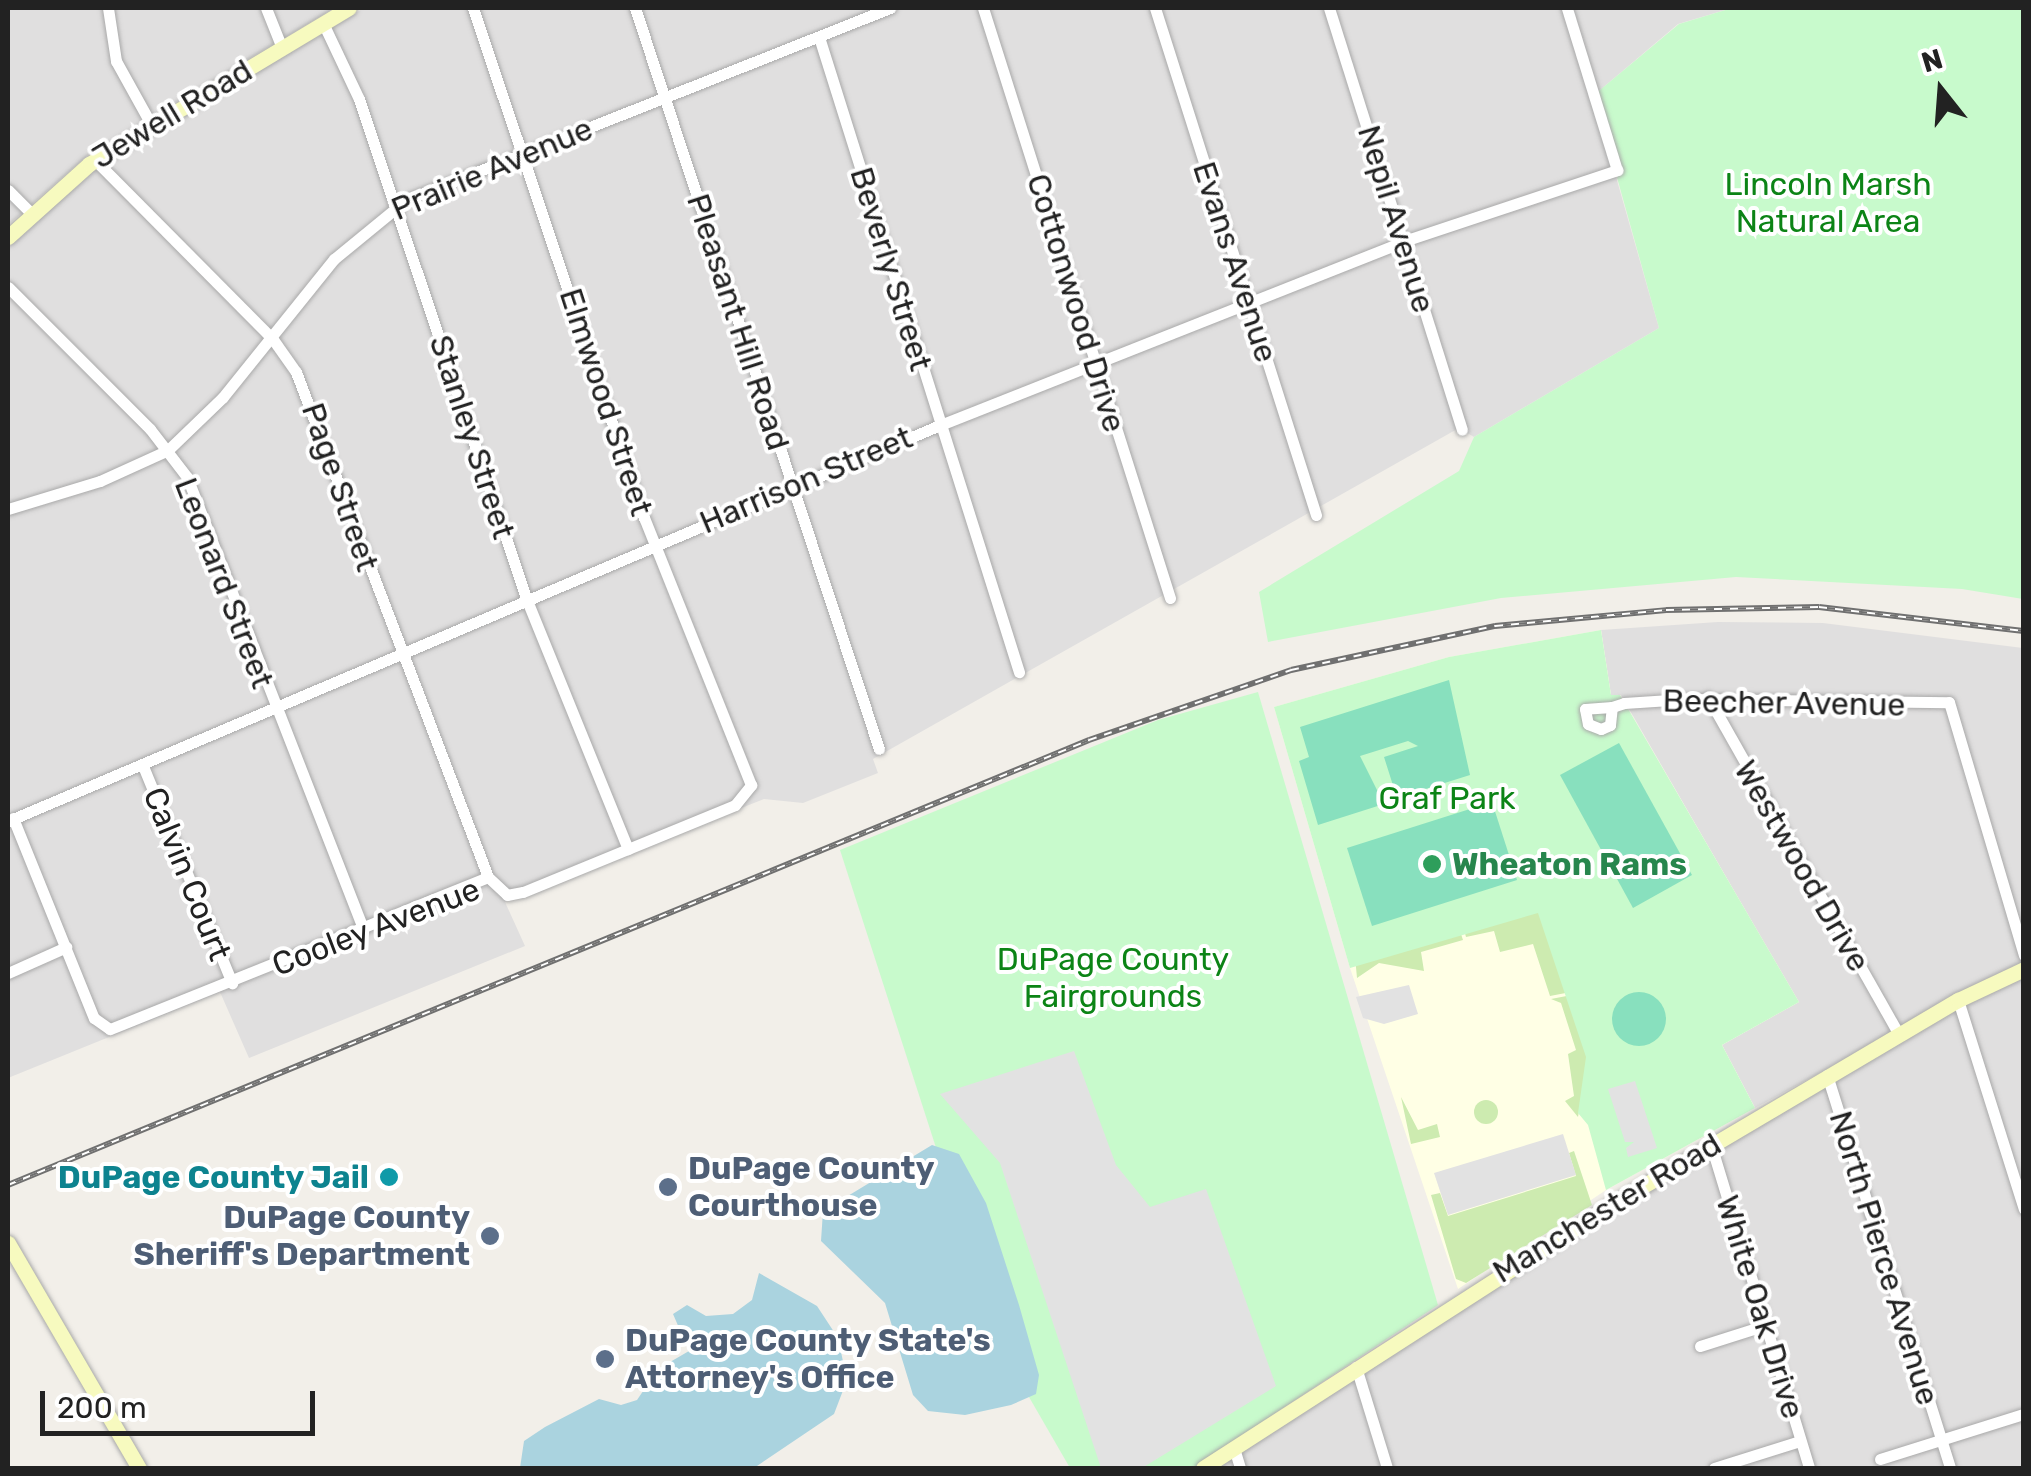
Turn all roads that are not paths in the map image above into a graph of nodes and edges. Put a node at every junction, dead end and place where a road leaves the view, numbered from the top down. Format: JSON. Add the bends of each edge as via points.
{"nodes":[{"id":1,"x":108,"y":8,"type":"edge"},
{"id":2,"x":266,"y":8,"type":"edge"},
{"id":3,"x":349,"y":8,"type":"edge"},
{"id":4,"x":473,"y":8,"type":"edge"},
{"id":5,"x":636,"y":8,"type":"edge"},
{"id":6,"x":890,"y":8,"type":"edge"},
{"id":7,"x":984,"y":8,"type":"edge"},
{"id":8,"x":1155,"y":8,"type":"edge"},
{"id":9,"x":1328,"y":8,"type":"edge"},
{"id":10,"x":1566,"y":8,"type":"edge"},
{"id":11,"x":323,"y":24,"type":"junction"},
{"id":12,"x":819,"y":37,"type":"junction"},
{"id":13,"x":282,"y":48,"type":"junction"},
{"id":14,"x":664,"y":97,"type":"junction"},
{"id":15,"x":152,"y":126,"type":"junction"},
{"id":16,"x":523,"y":152,"type":"junction"},
{"id":17,"x":95,"y":160,"type":"junction"},
{"id":18,"x":8,"y":190,"type":"edge"},
{"id":19,"x":395,"y":207,"type":"junction"},
{"id":20,"x":30,"y":213,"type":"junction"},
{"id":21,"x":8,"y":237,"type":"edge"},
{"id":22,"x":1404,"y":241,"type":"junction"},
{"id":23,"x":8,"y":287,"type":"edge"},
{"id":24,"x":1247,"y":303,"type":"junction"},
{"id":25,"x":272,"y":338,"type":"junction"},
{"id":26,"x":1094,"y":364,"type":"junction"},
{"id":27,"x":940,"y":425,"type":"junction"},
{"id":28,"x":1462,"y":430,"type":"dead end"},
{"id":29,"x":168,"y":450,"type":"junction"},
{"id":30,"x":792,"y":486,"type":"junction"},
{"id":31,"x":8,"y":506,"type":"edge"},
{"id":32,"x":1316,"y":515,"type":"dead end"},
{"id":33,"x":654,"y":543,"type":"junction"},
{"id":34,"x":526,"y":598,"type":"junction"},
{"id":35,"x":1170,"y":598,"type":"dead end"},
{"id":36,"x":397,"y":651,"type":"junction"},
{"id":37,"x":1020,"y":672,"type":"dead end"},
{"id":38,"x":1708,"y":697,"type":"junction"},
{"id":39,"x":1618,"y":705,"type":"dead end"},
{"id":40,"x":272,"y":708,"type":"junction"},
{"id":41,"x":879,"y":749,"type":"dead end"},
{"id":42,"x":143,"y":766,"type":"junction"},
{"id":43,"x":750,"y":792,"type":"joint"},
{"id":44,"x":10,"y":820,"type":"edge"},
{"id":45,"x":628,"y":849,"type":"junction"},
{"id":46,"x":488,"y":876,"type":"junction"},
{"id":47,"x":363,"y":929,"type":"junction"},
{"id":48,"x":66,"y":947,"type":"junction"},
{"id":49,"x":2024,"y":955,"type":"edge"},
{"id":50,"x":2024,"y":969,"type":"edge"},
{"id":51,"x":8,"y":972,"type":"edge"},
{"id":52,"x":232,"y":983,"type":"junction"},
{"id":53,"x":1958,"y":1000,"type":"junction"},
{"id":54,"x":1899,"y":1034,"type":"junction"},
{"id":55,"x":1828,"y":1075,"type":"junction"},
{"id":56,"x":1711,"y":1145,"type":"junction"},
{"id":57,"x":2024,"y":1209,"type":"edge"},
{"id":58,"x":8,"y":1244,"type":"edge"},
{"id":59,"x":1763,"y":1326,"type":"junction"},
{"id":60,"x":1700,"y":1346,"type":"dead end"},
{"id":61,"x":1356,"y":1367,"type":"junction"},
{"id":62,"x":2024,"y":1414,"type":"edge"},
{"id":63,"x":1941,"y":1440,"type":"junction"},
{"id":64,"x":1800,"y":1441,"type":"junction"},
{"id":65,"x":1234,"y":1448,"type":"junction"},
{"id":66,"x":1880,"y":1459,"type":"dead end"},
{"id":67,"x":139,"y":1468,"type":"edge"},
{"id":68,"x":1203,"y":1468,"type":"edge"},
{"id":69,"x":1240,"y":1468,"type":"edge"},
{"id":70,"x":1387,"y":1468,"type":"edge"},
{"id":71,"x":1714,"y":1468,"type":"edge"},
{"id":72,"x":1809,"y":1468,"type":"edge"},
{"id":73,"x":1950,"y":1468,"type":"edge"}],
"edges":[{"from":1,"to":15,"type":"street","via":[[116,61]]},
{"from":2,"to":13,"type":"street"},
{"from":3,"to":11,"type":"street","name":"Jewell Road"},
{"from":4,"to":16,"type":"street","name":"Elmwood Street"},
{"from":5,"to":14,"type":"street","name":"Pleasant Hill Road"},
{"from":6,"to":12,"type":"street","name":"Prairie Avenue"},
{"from":7,"to":26,"type":"street","name":"Cottonwood Drive"},
{"from":8,"to":24,"type":"street","name":"Evans Avenue"},
{"from":9,"to":22,"type":"street","name":"Nepil Avenue"},
{"from":10,"to":22,"type":"street","name":"Harrison Street","via":[[1617,170]]},
{"from":11,"to":13,"type":"street","name":"Jewell Road"},
{"from":11,"to":19,"type":"street","name":"Stanley Street","via":[[359,98]]},
{"from":12,"to":14,"type":"street","name":"Prairie Avenue"},
{"from":12,"to":27,"type":"street","name":"Beverly Street"},
{"from":13,"to":15,"type":"street","name":"Jewell Road"},
{"from":14,"to":16,"type":"street","name":"Prairie Avenue"},
{"from":14,"to":30,"type":"street","name":"Pleasant Hill Road"},
{"from":15,"to":17,"type":"street","name":"Jewell Road"},
{"from":16,"to":19,"type":"street","name":"Prairie Avenue"},
{"from":16,"to":33,"type":"street","name":"Elmwood Street"},
{"from":17,"to":20,"type":"street","name":"Jewell Road"},
{"from":17,"to":25,"type":"street","name":"Page Street"},
{"from":18,"to":20,"type":"street"},
{"from":19,"to":25,"type":"street","name":"Prairie Avenue","via":[[334,259]]},
{"from":19,"to":34,"type":"street","name":"Stanley Street"},
{"from":20,"to":21,"type":"street","name":"Jewell Road"},
{"from":22,"to":24,"type":"street","name":"Harrison Street"},
{"from":22,"to":28,"type":"street","name":"Nepil Avenue"},
{"from":23,"to":29,"type":"street","name":"Leonard Street"},
{"from":24,"to":26,"type":"street","name":"Harrison Street"},
{"from":24,"to":32,"type":"street","name":"Evans Avenue"},
{"from":25,"to":29,"type":"street","name":"Prairie Avenue"},
{"from":25,"to":36,"type":"street","name":"Page Street","via":[[313,405]]},
{"from":26,"to":27,"type":"street","name":"Harrison Street"},
{"from":26,"to":35,"type":"street","name":"Cottonwood Drive"},
{"from":27,"to":30,"type":"street","name":"Harrison Street"},
{"from":27,"to":37,"type":"street","name":"Beverly Street"},
{"from":29,"to":31,"type":"street","name":"Prairie Avenue","via":[[100,481]]},
{"from":29,"to":40,"type":"street","name":"Leonard Street","via":[[207,520]]},
{"from":30,"to":33,"type":"street","name":"Harrison Street"},
{"from":30,"to":41,"type":"street","name":"Pleasant Hill Road"},
{"from":33,"to":34,"type":"street","name":"Harrison Street"},
{"from":33,"to":43,"type":"street","name":"Elmwood Street"},
{"from":34,"to":36,"type":"street","name":"Harrison Street"},
{"from":34,"to":45,"type":"street","name":"Stanley Street"},
{"from":36,"to":40,"type":"street","name":"Harrison Street"},
{"from":36,"to":46,"type":"street","name":"Page Street"},
{"from":38,"to":39,"type":"street","name":"Beecher Avenue"},
{"from":38,"to":49,"type":"street","name":"Beecher Avenue","via":[[1949,702]]},
{"from":38,"to":54,"type":"street","name":"Westwood Drive"},
{"from":40,"to":42,"type":"street","name":"Harrison Street"},
{"from":40,"to":47,"type":"street","name":"Leonard Street"},
{"from":42,"to":44,"type":"street","name":"Harrison Street"},
{"from":42,"to":52,"type":"street","name":"Calvin Court"},
{"from":43,"to":45,"type":"street","name":"Cooley Avenue"},
{"from":44,"to":48,"type":"street"},
{"from":45,"to":46,"type":"street","name":"Cooley Avenue","via":[[508,896]]},
{"from":46,"to":47,"type":"street","name":"Cooley Avenue"},
{"from":47,"to":52,"type":"street","name":"Cooley Avenue"},
{"from":48,"to":51,"type":"street"},
{"from":48,"to":52,"type":"street","name":"Cooley Avenue","via":[[103,1028]]},
{"from":50,"to":53,"type":"street","name":"Manchester Road"},
{"from":53,"to":54,"type":"street","name":"Manchester Road"},
{"from":53,"to":57,"type":"street"},
{"from":54,"to":55,"type":"street","name":"Manchester Road"},
{"from":55,"to":56,"type":"street","name":"Manchester Road"},
{"from":55,"to":63,"type":"street","name":"North Pierce Avenue"},
{"from":56,"to":59,"type":"street","name":"White Oak Drive"},
{"from":56,"to":61,"type":"street","name":"Manchester Road"},
{"from":58,"to":67,"type":"street"},
{"from":59,"to":60,"type":"street"},
{"from":59,"to":64,"type":"street","name":"White Oak Drive"},
{"from":61,"to":65,"type":"street","name":"Manchester Road"},
{"from":61,"to":70,"type":"street"},
{"from":62,"to":63,"type":"street"},
{"from":63,"to":66,"type":"street"},
{"from":63,"to":73,"type":"street","name":"North Pierce Avenue"},
{"from":64,"to":71,"type":"street"},
{"from":64,"to":72,"type":"street","name":"White Oak Drive"},
{"from":65,"to":68,"type":"street","name":"Manchester Road"},
{"from":65,"to":69,"type":"street"}]}
